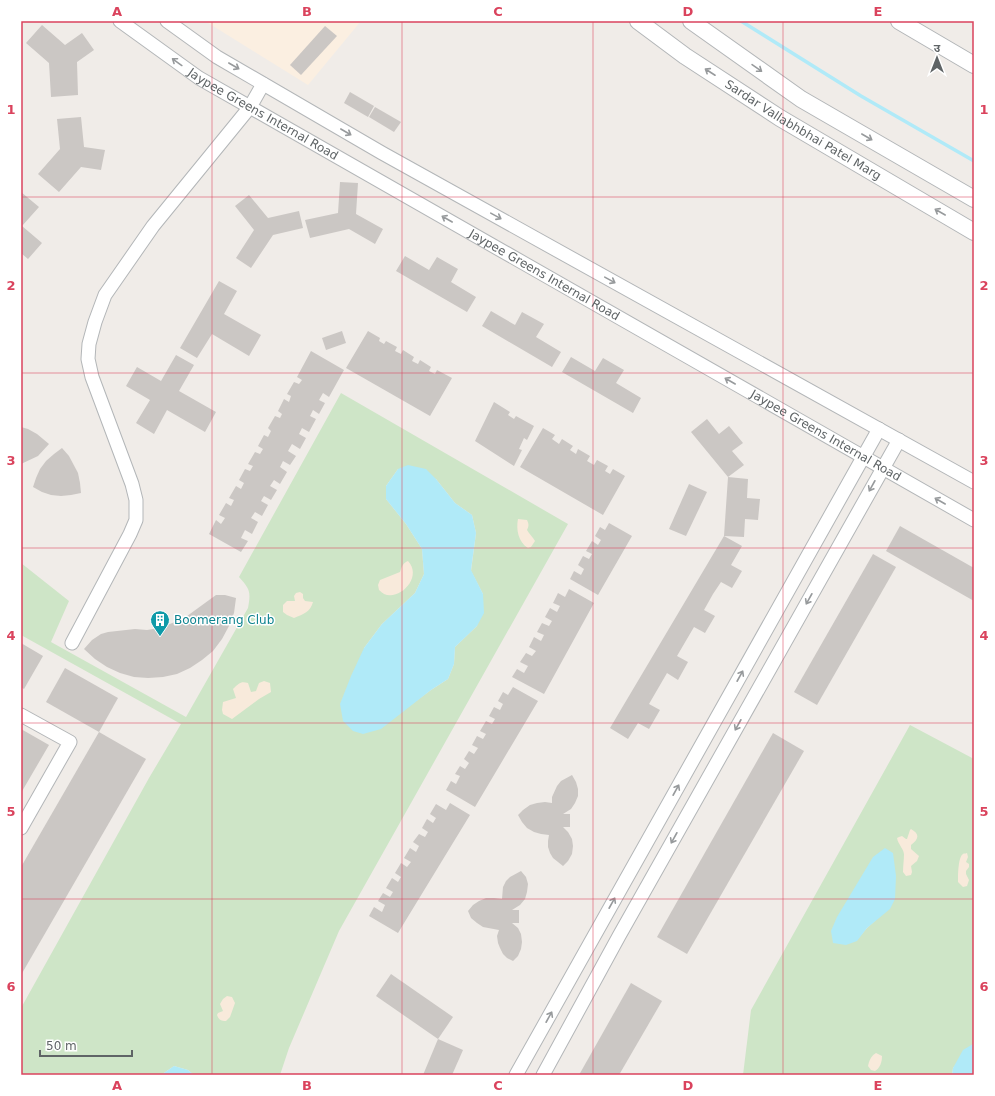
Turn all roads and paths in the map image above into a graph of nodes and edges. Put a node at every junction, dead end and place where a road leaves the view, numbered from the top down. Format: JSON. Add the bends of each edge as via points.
{"nodes":[{"id":1,"x":120,"y":21,"type":"edge"},
{"id":2,"x":167,"y":21,"type":"edge"},
{"id":3,"x":638,"y":21,"type":"edge"},
{"id":4,"x":691,"y":21,"type":"edge"},
{"id":5,"x":899,"y":21,"type":"edge"},
{"id":6,"x":974,"y":65,"type":"edge"},
{"id":7,"x":263,"y":84,"type":"junction"},
{"id":8,"x":250,"y":107,"type":"junction"},
{"id":9,"x":974,"y":199,"type":"edge"},
{"id":10,"x":974,"y":232,"type":"edge"},
{"id":11,"x":879,"y":429,"type":"junction"},
{"id":12,"x":898,"y":440,"type":"junction"},
{"id":13,"x":863,"y":457,"type":"junction"},
{"id":14,"x":883,"y":468,"type":"junction"},
{"id":15,"x":974,"y":482,"type":"edge"},
{"id":16,"x":974,"y":520,"type":"edge"},
{"id":17,"x":72,"y":643,"type":"dead end"},
{"id":18,"x":21,"y":715,"type":"edge"},
{"id":19,"x":21,"y":828,"type":"edge"},
{"id":20,"x":536,"y":1040,"type":"junction"},
{"id":21,"x":556,"y":1051,"type":"junction"},
{"id":22,"x":516,"y":1075,"type":"edge"},
{"id":23,"x":543,"y":1075,"type":"edge"}],
"edges":[{"from":8,"to":1,"type":"street","name":"Jaypee Greens Internal Road","one_way":true,"via":[[199,78]]},
{"from":2,"to":7,"type":"street","name":"Jaypee Greens Internal Road","one_way":true,"via":[[217,57]]},
{"from":10,"to":3,"type":"street","name":"Sardar Vallabhbhai Patel Marg","one_way":true,"via":[[780,118],[685,56]]},
{"from":4,"to":9,"type":"street","name":"Sardar Vallabhbhai Patel Marg","one_way":true,"via":[[801,99]]},
{"from":5,"to":6,"type":"street"},
{"from":7,"to":8,"type":"street"},
{"from":7,"to":11,"type":"street","name":"Jaypee Greens Internal Road","one_way":true,"via":[[389,157]]},
{"from":13,"to":8,"type":"street","name":"Jaypee Greens Internal Road","one_way":true},
{"from":8,"to":17,"type":"street","via":[[153,226],[105,295],[95,322],[88,359],[92,377],[132,484],[136,500],[136,520]]},
{"from":11,"to":12,"type":"street","name":"Jaypee Greens Internal Road"},
{"from":11,"to":13,"type":"street"},
{"from":12,"to":14,"type":"street"},
{"from":12,"to":15,"type":"street","name":"Jaypee Greens Internal Road"},
{"from":13,"to":14,"type":"street","name":"Jaypee Greens Internal Road"},
{"from":20,"to":13,"type":"street","one_way":true},
{"from":16,"to":14,"type":"street","name":"Jaypee Greens Internal Road","one_way":true},
{"from":14,"to":21,"type":"street","one_way":true},
{"from":18,"to":19,"type":"street","via":[[70,742]]},
{"from":20,"to":21,"type":"street"},
{"from":20,"to":22,"type":"street"},
{"from":21,"to":23,"type":"street"}]}
